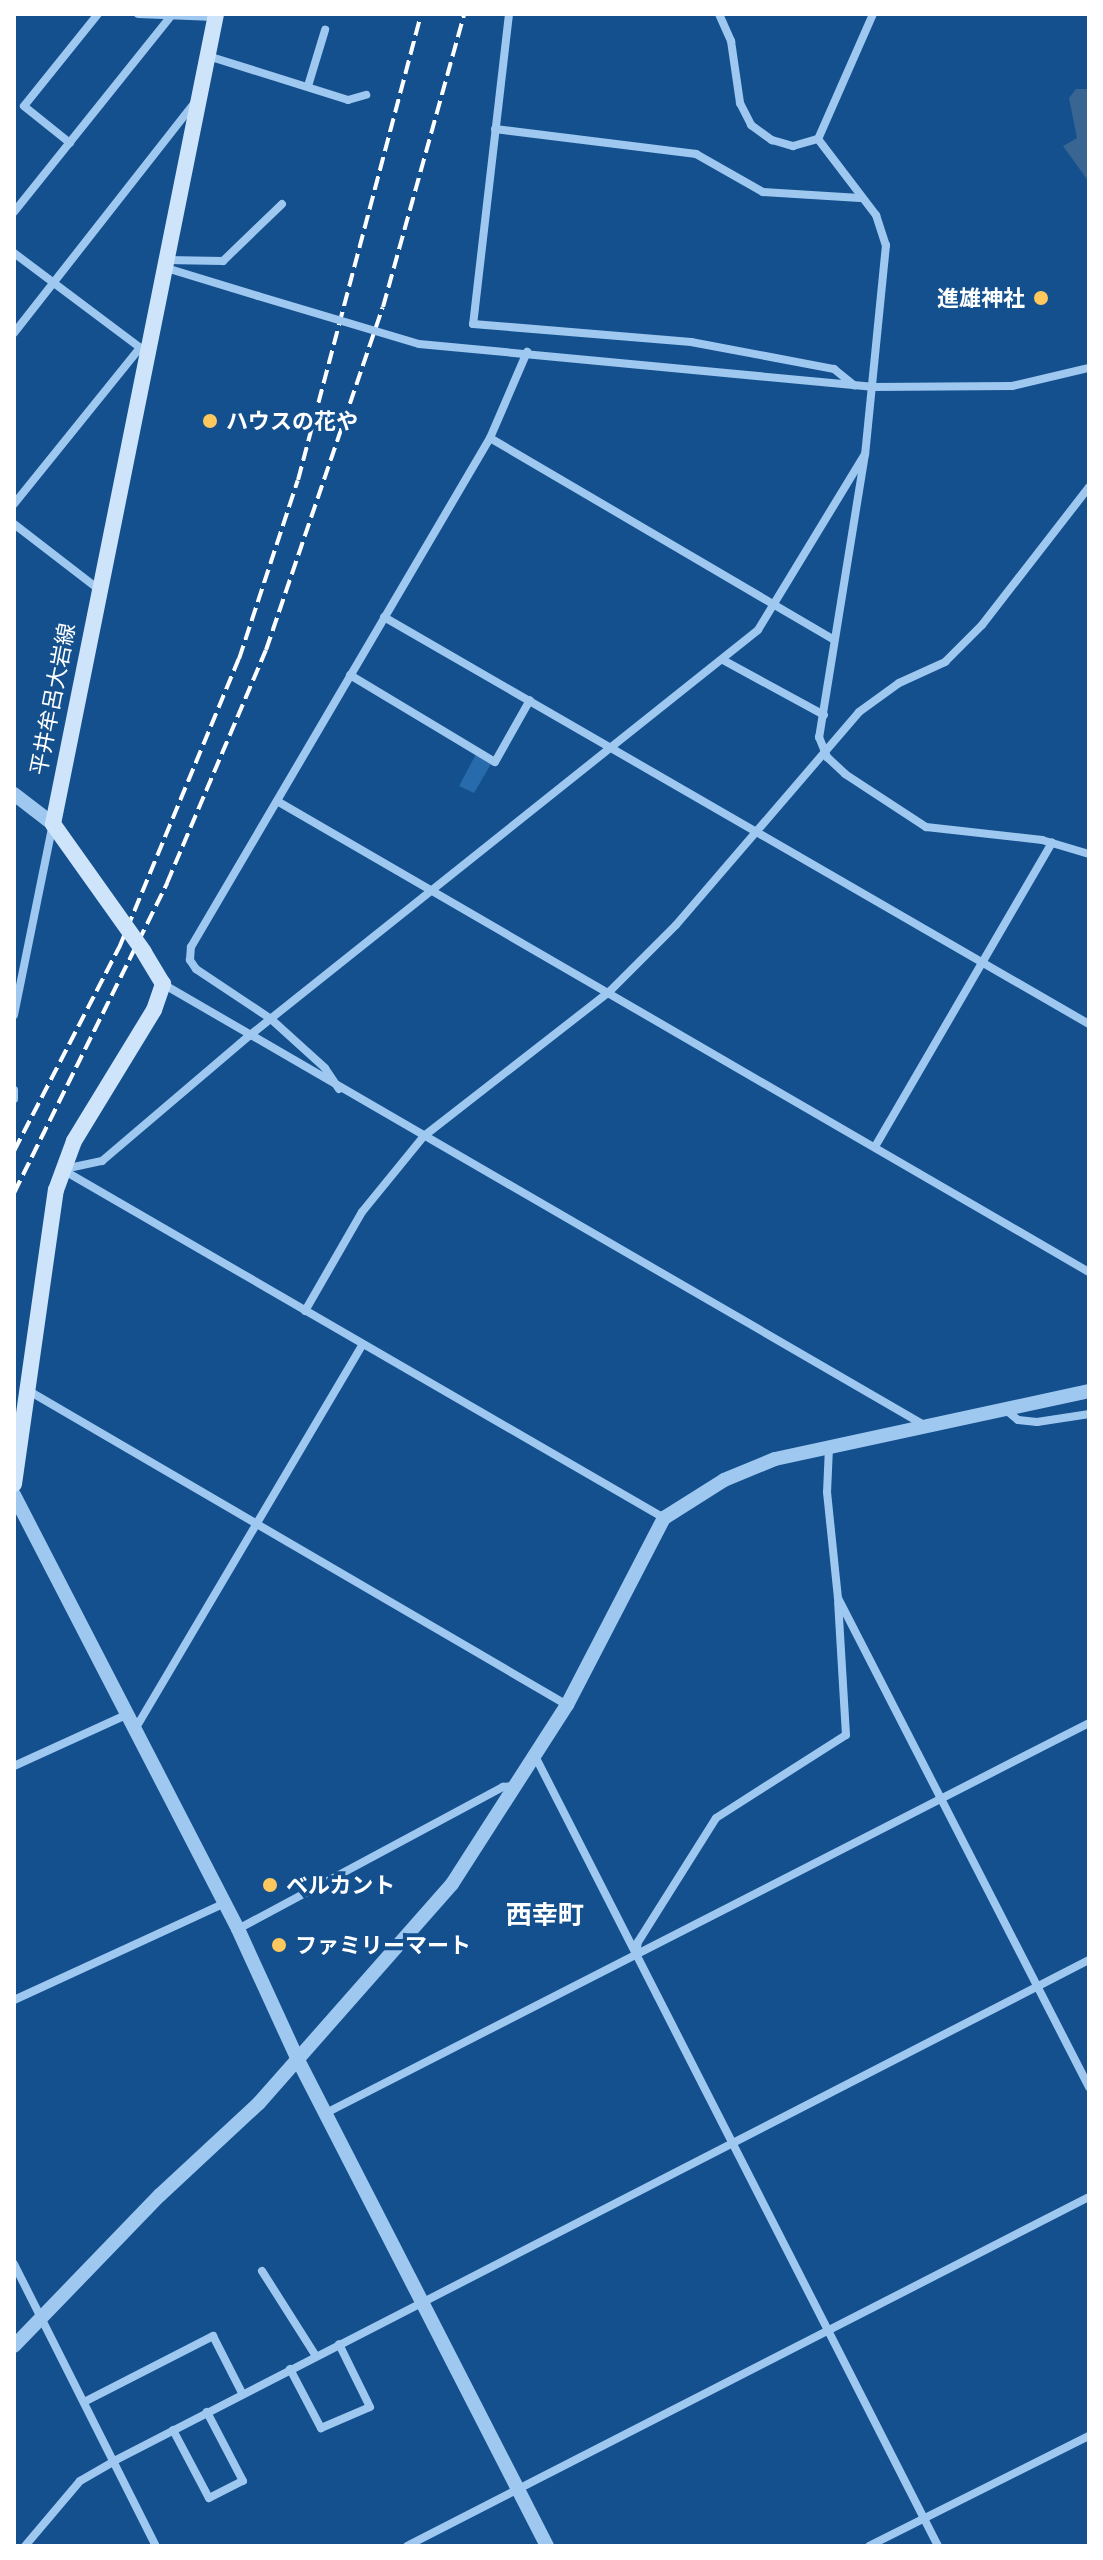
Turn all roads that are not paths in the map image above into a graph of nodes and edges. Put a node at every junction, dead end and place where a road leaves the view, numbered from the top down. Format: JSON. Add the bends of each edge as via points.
{"nodes":[{"id":1,"x":98,"y":14,"type":"edge"},
{"id":2,"x":138,"y":14,"type":"edge"},
{"id":3,"x":509,"y":14,"type":"edge"},
{"id":4,"x":719,"y":14,"type":"edge"},
{"id":5,"x":873,"y":14,"type":"edge"},
{"id":6,"x":172,"y":15,"type":"edge"},
{"id":7,"x":216,"y":16,"type":"edge"},
{"id":8,"x":325,"y":30,"type":"dead end"},
{"id":9,"x":208,"y":56,"type":"junction"},
{"id":10,"x":308,"y":86,"type":"junction"},
{"id":11,"x":366,"y":95,"type":"dead end"},
{"id":12,"x":199,"y":99,"type":"junction"},
{"id":13,"x":495,"y":129,"type":"junction"},
{"id":14,"x":818,"y":139,"type":"junction"},
{"id":15,"x":70,"y":143,"type":"junction"},
{"id":16,"x":860,"y":198,"type":"junction"},
{"id":17,"x":282,"y":204,"type":"dead end"},
{"id":18,"x":14,"y":212,"type":"edge"},
{"id":19,"x":14,"y":253,"type":"edge"},
{"id":20,"x":164,"y":264,"type":"junction"},
{"id":21,"x":55,"y":283,"type":"junction"},
{"id":22,"x":14,"y":333,"type":"edge"},
{"id":23,"x":144,"y":350,"type":"junction"},
{"id":24,"x":527,"y":352,"type":"junction"},
{"id":25,"x":1089,"y":368,"type":"edge"},
{"id":26,"x":854,"y":385,"type":"junction"},
{"id":27,"x":872,"y":387,"type":"junction"},
{"id":28,"x":490,"y":438,"type":"junction"},
{"id":29,"x":865,"y":454,"type":"junction"},
{"id":30,"x":1089,"y":487,"type":"edge"},
{"id":31,"x":14,"y":504,"type":"edge"},
{"id":32,"x":14,"y":524,"type":"edge"},
{"id":33,"x":97,"y":588,"type":"junction"},
{"id":34,"x":775,"y":607,"type":"junction"},
{"id":35,"x":384,"y":617,"type":"junction"},
{"id":36,"x":834,"y":640,"type":"junction"},
{"id":37,"x":723,"y":660,"type":"junction"},
{"id":38,"x":350,"y":675,"type":"junction"},
{"id":39,"x":530,"y":700,"type":"junction"},
{"id":40,"x":824,"y":715,"type":"junction"},
{"id":41,"x":614,"y":748,"type":"junction"},
{"id":42,"x":823,"y":748,"type":"junction"},
{"id":43,"x":14,"y":794,"type":"edge"},
{"id":44,"x":277,"y":801,"type":"junction"},
{"id":45,"x":53,"y":824,"type":"junction"},
{"id":46,"x":759,"y":831,"type":"junction"},
{"id":47,"x":1052,"y":843,"type":"junction"},
{"id":48,"x":1089,"y":854,"type":"edge"},
{"id":49,"x":433,"y":891,"type":"junction"},
{"id":50,"x":983,"y":962,"type":"junction"},
{"id":51,"x":163,"y":984,"type":"junction"},
{"id":52,"x":610,"y":991,"type":"junction"},
{"id":53,"x":14,"y":1015,"type":"edge"},
{"id":54,"x":271,"y":1019,"type":"junction"},
{"id":55,"x":1089,"y":1024,"type":"edge"},
{"id":56,"x":249,"y":1036,"type":"junction"},
{"id":57,"x":339,"y":1089,"type":"junction"},
{"id":58,"x":14,"y":1090,"type":"edge"},
{"id":59,"x":14,"y":1099,"type":"edge"},
{"id":60,"x":424,"y":1136,"type":"junction"},
{"id":61,"x":876,"y":1145,"type":"junction"},
{"id":62,"x":63,"y":1170,"type":"junction"},
{"id":63,"x":1089,"y":1272,"type":"edge"},
{"id":64,"x":305,"y":1311,"type":"junction"},
{"id":65,"x":362,"y":1346,"type":"junction"},
{"id":66,"x":29,"y":1391,"type":"junction"},
{"id":67,"x":1089,"y":1391,"type":"edge"},
{"id":68,"x":1007,"y":1411,"type":"junction"},
{"id":69,"x":1089,"y":1414,"type":"edge"},
{"id":70,"x":928,"y":1427,"type":"junction"},
{"id":71,"x":829,"y":1447,"type":"junction"},
{"id":72,"x":14,"y":1484,"type":"edge"},
{"id":73,"x":14,"y":1495,"type":"edge"},
{"id":74,"x":664,"y":1518,"type":"junction"},
{"id":75,"x":257,"y":1523,"type":"junction"},
{"id":76,"x":838,"y":1598,"type":"junction"},
{"id":77,"x":567,"y":1705,"type":"junction"},
{"id":78,"x":126,"y":1715,"type":"junction"},
{"id":79,"x":1089,"y":1723,"type":"edge"},
{"id":80,"x":134,"y":1731,"type":"junction"},
{"id":81,"x":535,"y":1756,"type":"junction"},
{"id":82,"x":14,"y":1766,"type":"edge"},
{"id":83,"x":515,"y":1786,"type":"junction"},
{"id":84,"x":943,"y":1798,"type":"junction"},
{"id":85,"x":225,"y":1903,"type":"junction"},
{"id":86,"x":238,"y":1929,"type":"junction"},
{"id":87,"x":636,"y":1955,"type":"junction"},
{"id":88,"x":1089,"y":1960,"type":"edge"},
{"id":89,"x":1038,"y":1986,"type":"junction"},
{"id":90,"x":14,"y":2000,"type":"edge"},
{"id":91,"x":298,"y":2060,"type":"junction"},
{"id":92,"x":1089,"y":2087,"type":"edge"},
{"id":93,"x":326,"y":2113,"type":"junction"},
{"id":94,"x":732,"y":2143,"type":"junction"},
{"id":95,"x":1089,"y":2197,"type":"edge"},
{"id":96,"x":14,"y":2264,"type":"edge"},
{"id":97,"x":262,"y":2271,"type":"dead end"},
{"id":98,"x":422,"y":2302,"type":"junction"},
{"id":99,"x":41,"y":2314,"type":"junction"},
{"id":100,"x":828,"y":2331,"type":"junction"},
{"id":101,"x":339,"y":2344,"type":"junction"},
{"id":102,"x":14,"y":2346,"type":"edge"},
{"id":103,"x":316,"y":2356,"type":"junction"},
{"id":104,"x":290,"y":2369,"type":"junction"},
{"id":105,"x":242,"y":2393,"type":"junction"},
{"id":106,"x":86,"y":2401,"type":"junction"},
{"id":107,"x":207,"y":2412,"type":"junction"},
{"id":108,"x":173,"y":2430,"type":"junction"},
{"id":109,"x":1089,"y":2436,"type":"edge"},
{"id":110,"x":114,"y":2461,"type":"junction"},
{"id":111,"x":518,"y":2489,"type":"junction"},
{"id":112,"x":923,"y":2518,"type":"junction"},
{"id":113,"x":25,"y":2546,"type":"edge"},
{"id":114,"x":156,"y":2546,"type":"edge"},
{"id":115,"x":407,"y":2546,"type":"edge"},
{"id":116,"x":547,"y":2546,"type":"edge"},
{"id":117,"x":869,"y":2546,"type":"edge"},
{"id":118,"x":938,"y":2546,"type":"edge"}],
"edges":[{"from":1,"to":15,"type":"street","via":[[24,106]]},
{"from":2,"to":6,"type":"street"},
{"from":3,"to":13,"type":"street"},
{"from":4,"to":14,"type":"street","via":[[731,41],[740,103],[751,125],[772,140],[793,146]]},
{"from":5,"to":14,"type":"street"},
{"from":6,"to":7,"type":"street"},
{"from":6,"to":15,"type":"street"},
{"from":7,"to":9,"type":"main road","name":"平井牟呂大岩線"},
{"from":8,"to":10,"type":"street"},
{"from":9,"to":10,"type":"street"},
{"from":9,"to":12,"type":"main road","name":"平井牟呂大岩線"},
{"from":10,"to":11,"type":"street","via":[[348,100]]},
{"from":12,"to":20,"type":"main road","name":"平井牟呂大岩線"},
{"from":12,"to":21,"type":"street"},
{"from":13,"to":16,"type":"street","via":[[696,154],[763,192]]},
{"from":13,"to":26,"type":"street","via":[[473,324],[691,342],[834,369]]},
{"from":14,"to":16,"type":"street"},
{"from":15,"to":18,"type":"street"},
{"from":16,"to":27,"type":"street","via":[[876,215],[886,245]]},
{"from":17,"to":20,"type":"street","via":[[223,261]]},
{"from":19,"to":21,"type":"street"},
{"from":20,"to":23,"type":"main road","name":"平井牟呂大岩線"},
{"from":20,"to":24,"type":"street","bridge":true,"via":[[419,344]]},
{"from":21,"to":22,"type":"street"},
{"from":21,"to":23,"type":"street"},
{"from":23,"to":31,"type":"street"},
{"from":23,"to":33,"type":"main road","name":"平井牟呂大岩線"},
{"from":24,"to":26,"type":"street"},
{"from":24,"to":28,"type":"street"},
{"from":25,"to":27,"type":"street","via":[[1012,386]]},
{"from":26,"to":27,"type":"street"},
{"from":27,"to":29,"type":"street"},
{"from":28,"to":34,"type":"street"},
{"from":28,"to":35,"type":"street"},
{"from":29,"to":34,"type":"street"},
{"from":29,"to":36,"type":"street"},
{"from":30,"to":42,"type":"street","via":[[982,625],[945,662],[899,683]]},
{"from":32,"to":33,"type":"street"},
{"from":33,"to":45,"type":"main road","name":"平井牟呂大岩線"},
{"from":34,"to":36,"type":"street"},
{"from":34,"to":37,"type":"street"},
{"from":35,"to":38,"type":"street"},
{"from":35,"to":39,"type":"street"},
{"from":36,"to":40,"type":"street"},
{"from":37,"to":40,"type":"street"},
{"from":37,"to":41,"type":"street"},
{"from":38,"to":39,"type":"street","via":[[495,762]]},
{"from":38,"to":44,"type":"street"},
{"from":39,"to":41,"type":"street"},
{"from":40,"to":42,"type":"street","via":[[819,737]]},
{"from":41,"to":46,"type":"street"},
{"from":41,"to":49,"type":"street"},
{"from":42,"to":46,"type":"street"},
{"from":42,"to":47,"type":"street","via":[[845,774],[926,827]]},
{"from":43,"to":45,"type":"street"},
{"from":44,"to":49,"type":"street"},
{"from":44,"to":54,"type":"street","via":[[191,947],[190,960]]},
{"from":45,"to":51,"type":"main road","bridge":true},
{"from":45,"to":53,"type":"street"},
{"from":46,"to":50,"type":"street"},
{"from":46,"to":52,"type":"street"},
{"from":47,"to":48,"type":"street"},
{"from":47,"to":50,"type":"street"},
{"from":49,"to":52,"type":"street"},
{"from":49,"to":54,"type":"street"},
{"from":50,"to":55,"type":"street"},
{"from":50,"to":61,"type":"street"},
{"from":51,"to":56,"type":"street"},
{"from":51,"to":62,"type":"main road","via":[[154,1010],[74,1141]]},
{"from":52,"to":60,"type":"street"},
{"from":52,"to":61,"type":"street"},
{"from":54,"to":56,"type":"street"},
{"from":54,"to":57,"type":"street","via":[[325,1068]]},
{"from":56,"to":57,"type":"street"},
{"from":56,"to":62,"type":"street","via":[[102,1161]]},
{"from":57,"to":60,"type":"street"},
{"from":58,"to":59,"type":"street"},
{"from":60,"to":64,"type":"street","via":[[362,1212]]},
{"from":60,"to":70,"type":"street"},
{"from":61,"to":63,"type":"street"},
{"from":62,"to":64,"type":"street"},
{"from":62,"to":66,"type":"main road"},
{"from":64,"to":65,"type":"street"},
{"from":65,"to":74,"type":"street"},
{"from":65,"to":75,"type":"street"},
{"from":66,"to":72,"type":"main road"},
{"from":66,"to":75,"type":"street"},
{"from":67,"to":68,"type":"street"},
{"from":68,"to":69,"type":"street","via":[[1018,1420],[1037,1422]]},
{"from":68,"to":70,"type":"street"},
{"from":70,"to":71,"type":"street"},
{"from":71,"to":74,"type":"street","via":[[775,1459],[724,1480]]},
{"from":71,"to":76,"type":"street","via":[[827,1492]]},
{"from":73,"to":78,"type":"street"},
{"from":74,"to":77,"type":"street"},
{"from":75,"to":77,"type":"street"},
{"from":75,"to":80,"type":"street"},
{"from":76,"to":84,"type":"street"},
{"from":76,"to":87,"type":"street","via":[[846,1735],[716,1818],[638,1942]]},
{"from":77,"to":81,"type":"street"},
{"from":78,"to":80,"type":"street"},
{"from":78,"to":82,"type":"street"},
{"from":79,"to":84,"type":"street"},
{"from":80,"to":85,"type":"street"},
{"from":81,"to":83,"type":"street"},
{"from":81,"to":87,"type":"street"},
{"from":83,"to":86,"type":"street","via":[[503,1787]]},
{"from":83,"to":91,"type":"street","via":[[452,1884]]},
{"from":84,"to":87,"type":"street"},
{"from":84,"to":89,"type":"street"},
{"from":85,"to":86,"type":"street"},
{"from":85,"to":90,"type":"street"},
{"from":86,"to":91,"type":"street"},
{"from":87,"to":93,"type":"street"},
{"from":87,"to":94,"type":"street"},
{"from":88,"to":89,"type":"street"},
{"from":89,"to":92,"type":"street"},
{"from":89,"to":94,"type":"street"},
{"from":91,"to":93,"type":"street"},
{"from":91,"to":99,"type":"street"},
{"from":93,"to":98,"type":"street"},
{"from":94,"to":98,"type":"street"},
{"from":94,"to":100,"type":"street"},
{"from":95,"to":100,"type":"street"},
{"from":96,"to":99,"type":"street"},
{"from":97,"to":103,"type":"street"},
{"from":98,"to":101,"type":"street"},
{"from":98,"to":111,"type":"street"},
{"from":99,"to":102,"type":"street"},
{"from":99,"to":106,"type":"street"},
{"from":100,"to":111,"type":"street"},
{"from":100,"to":112,"type":"street"},
{"from":101,"to":103,"type":"street"},
{"from":101,"to":104,"type":"street","via":[[370,2407],[321,2428]]},
{"from":103,"to":104,"type":"street"},
{"from":104,"to":105,"type":"street"},
{"from":105,"to":106,"type":"street","via":[[213,2336]]},
{"from":105,"to":107,"type":"street"},
{"from":106,"to":110,"type":"street"},
{"from":107,"to":108,"type":"street"},
{"from":107,"to":108,"type":"street","via":[[243,2481],[209,2498]]},
{"from":108,"to":110,"type":"street"},
{"from":109,"to":112,"type":"street"},
{"from":110,"to":113,"type":"street","via":[[80,2481]]},
{"from":110,"to":114,"type":"street"},
{"from":111,"to":115,"type":"street"},
{"from":111,"to":116,"type":"street"},
{"from":112,"to":117,"type":"street"},
{"from":112,"to":118,"type":"street"}]}
